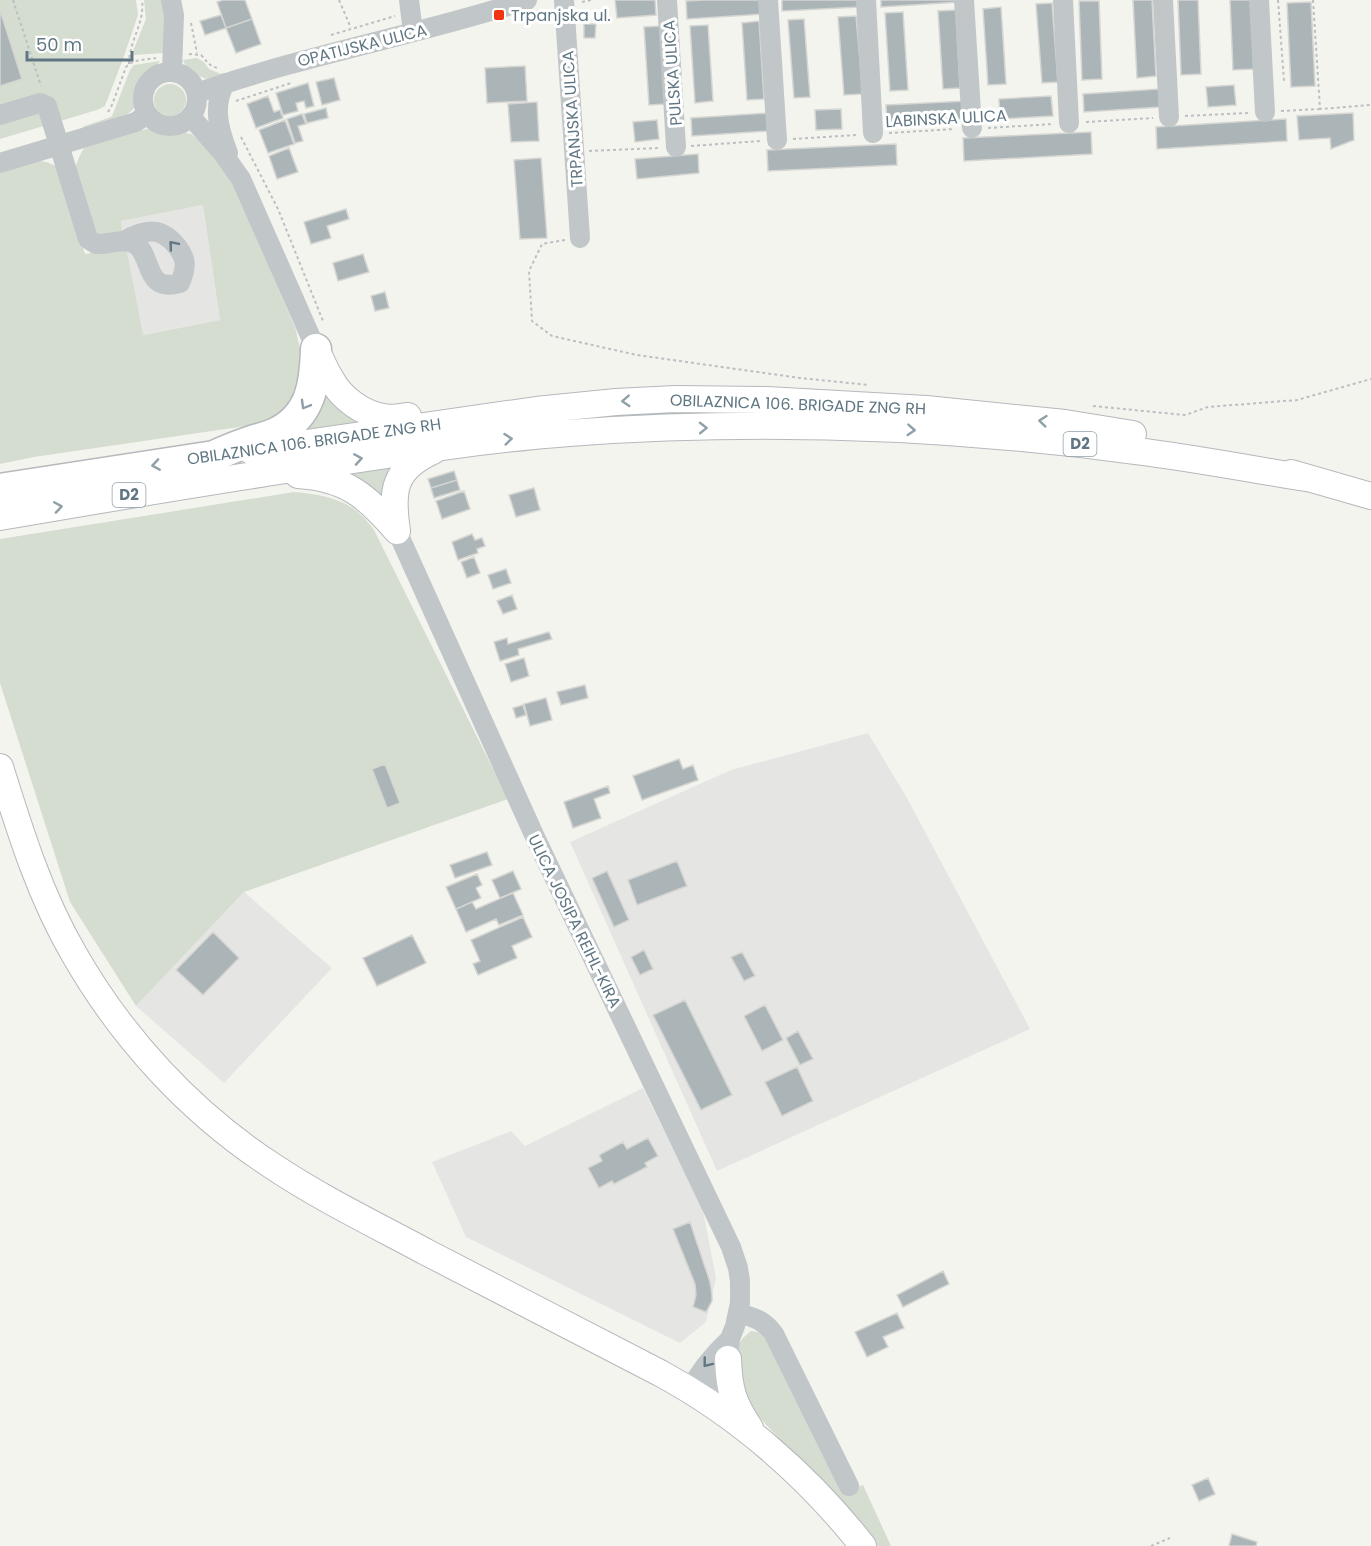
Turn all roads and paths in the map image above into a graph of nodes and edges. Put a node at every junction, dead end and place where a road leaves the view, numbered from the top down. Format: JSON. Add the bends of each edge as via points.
{"nodes":[{"id":1,"x":13,"y":0,"type":"edge"},
{"id":2,"x":142,"y":0,"type":"edge"},
{"id":3,"x":171,"y":0,"type":"edge"},
{"id":4,"x":339,"y":0,"type":"edge"},
{"id":5,"x":408,"y":0,"type":"edge"},
{"id":6,"x":527,"y":0,"type":"edge"},
{"id":7,"x":564,"y":0,"type":"edge"},
{"id":8,"x":667,"y":0,"type":"edge"},
{"id":9,"x":768,"y":0,"type":"edge"},
{"id":10,"x":866,"y":0,"type":"edge"},
{"id":11,"x":964,"y":0,"type":"edge"},
{"id":12,"x":1063,"y":0,"type":"edge"},
{"id":13,"x":1163,"y":0,"type":"edge"},
{"id":14,"x":1259,"y":0,"type":"edge"},
{"id":15,"x":1278,"y":0,"type":"edge"},
{"id":16,"x":1313,"y":0,"type":"edge"},
{"id":17,"x":191,"y":21,"type":"dead end"},
{"id":18,"x":351,"y":28,"type":"dead end"},
{"id":19,"x":413,"y":32,"type":"junction"},
{"id":20,"x":197,"y":53,"type":"junction"},
{"id":21,"x":129,"y":64,"type":"junction"},
{"id":22,"x":173,"y":64,"type":"junction"},
{"id":23,"x":213,"y":67,"type":"dead end"},
{"id":24,"x":1284,"y":81,"type":"dead end"},
{"id":25,"x":225,"y":83,"type":"junction"},
{"id":26,"x":197,"y":93,"type":"junction"},
{"id":27,"x":236,"y":101,"type":"dead end"},
{"id":28,"x":44,"y":104,"type":"junction"},
{"id":29,"x":231,"y":105,"type":"dead end"},
{"id":30,"x":1371,"y":105,"type":"edge"},
{"id":31,"x":1320,"y":109,"type":"junction"},
{"id":32,"x":108,"y":112,"type":"dead end"},
{"id":33,"x":1265,"y":112,"type":"junction"},
{"id":34,"x":147,"y":114,"type":"junction"},
{"id":35,"x":0,"y":115,"type":"edge"},
{"id":36,"x":190,"y":117,"type":"junction"},
{"id":37,"x":1168,"y":117,"type":"junction"},
{"id":38,"x":1069,"y":123,"type":"junction"},
{"id":39,"x":972,"y":128,"type":"junction"},
{"id":40,"x":873,"y":133,"type":"junction"},
{"id":41,"x":242,"y":138,"type":"dead end"},
{"id":42,"x":777,"y":140,"type":"junction"},
{"id":43,"x":59,"y":146,"type":"junction"},
{"id":44,"x":676,"y":147,"type":"junction"},
{"id":45,"x":574,"y":152,"type":"junction"},
{"id":46,"x":0,"y":163,"type":"edge"},
{"id":47,"x":233,"y":167,"type":"junction"},
{"id":48,"x":580,"y":238,"type":"joint"},
{"id":49,"x":124,"y":241,"type":"dead end"},
{"id":50,"x":320,"y":336,"type":"junction"},
{"id":51,"x":1371,"y":379,"type":"edge"},
{"id":52,"x":879,"y":386,"type":"dead end"},
{"id":53,"x":1094,"y":406,"type":"dead end"},
{"id":54,"x":467,"y":419,"type":"junction"},
{"id":55,"x":450,"y":445,"type":"junction"},
{"id":56,"x":214,"y":456,"type":"junction"},
{"id":57,"x":259,"y":474,"type":"junction"},
{"id":58,"x":1306,"y":478,"type":"junction"},
{"id":59,"x":0,"y":489,"type":"edge"},
{"id":60,"x":1371,"y":496,"type":"edge"},
{"id":61,"x":0,"y":517,"type":"edge"},
{"id":62,"x":397,"y":531,"type":"junction"},
{"id":63,"x":0,"y":767,"type":"edge"},
{"id":64,"x":739,"y":1314,"type":"junction"},
{"id":65,"x":729,"y":1349,"type":"junction"},
{"id":66,"x":690,"y":1390,"type":"junction"},
{"id":67,"x":759,"y":1440,"type":"junction"},
{"id":68,"x":849,"y":1486,"type":"dead end"},
{"id":69,"x":1170,"y":1538,"type":"dead end"},
{"id":70,"x":863,"y":1546,"type":"edge"},
{"id":71,"x":1151,"y":1546,"type":"edge"}],
"edges":[{"from":1,"to":28,"type":"path"},
{"from":2,"to":21,"type":"path","via":[[141,23]]},
{"from":3,"to":22,"type":"street"},
{"from":4,"to":18,"type":"path"},
{"from":5,"to":19,"type":"street"},
{"from":6,"to":19,"type":"street","name":"OPATIJSKA ULICA"},
{"from":7,"to":45,"type":"street","name":"TRPANJSKA ULICA"},
{"from":8,"to":44,"type":"street","name":"PULSKA ULICA"},
{"from":9,"to":42,"type":"street"},
{"from":10,"to":40,"type":"street"},
{"from":11,"to":39,"type":"street"},
{"from":12,"to":38,"type":"street"},
{"from":13,"to":37,"type":"street"},
{"from":14,"to":33,"type":"street"},
{"from":15,"to":24,"type":"path"},
{"from":16,"to":31,"type":"path"},
{"from":17,"to":20,"type":"path"},
{"from":19,"to":25,"type":"street","name":"OPATIJSKA ULICA"},
{"from":20,"to":22,"type":"path"},
{"from":20,"to":23,"type":"path"},
{"from":21,"to":22,"type":"path"},
{"from":21,"to":32,"type":"path"},
{"from":22,"to":26,"type":"street"},
{"from":22,"to":34,"type":"street","via":[[145,89]]},
{"from":25,"to":26,"type":"street","name":"OPATIJSKA ULICA"},
{"from":25,"to":47,"type":"street","via":[[218,98],[217,115]]},
{"from":26,"to":36,"type":"street","via":[[196,108]]},
{"from":27,"to":29,"type":"path"},
{"from":28,"to":35,"type":"street"},
{"from":28,"to":43,"type":"street","via":[[49,109]]},
{"from":30,"to":31,"type":"path","name":"LABINSKA ULICA"},
{"from":31,"to":33,"type":"path","name":"LABINSKA ULICA"},
{"from":33,"to":37,"type":"path","name":"LABINSKA ULICA"},
{"from":34,"to":36,"type":"street","via":[[166,126],[181,124]]},
{"from":34,"to":43,"type":"street","via":[[136,122]]},
{"from":36,"to":47,"type":"street"},
{"from":37,"to":38,"type":"path","name":"LABINSKA ULICA"},
{"from":38,"to":39,"type":"path","name":"LABINSKA ULICA"},
{"from":39,"to":40,"type":"path","name":"LABINSKA ULICA"},
{"from":40,"to":42,"type":"path","name":"LABINSKA ULICA"},
{"from":41,"to":50,"type":"path","via":[[278,209]]},
{"from":42,"to":44,"type":"path","name":"LABINSKA ULICA"},
{"from":43,"to":46,"type":"street"},
{"from":43,"to":49,"type":"street","via":[[88,239],[96,244]]},
{"from":44,"to":45,"type":"path","name":"LABINSKA ULICA"},
{"from":45,"to":48,"type":"street","name":"TRPANJSKA ULICA"},
{"from":47,"to":50,"type":"street"},
{"from":48,"to":52,"type":"path","via":[[542,244],[529,271],[532,321],[552,336],[637,356]]},
{"from":50,"to":54,"type":"main road","via":[[331,381],[353,404],[384,418],[441,413]]},
{"from":50,"to":56,"type":"highway","one_way":true,"via":[[313,384],[301,413],[274,434]]},
{"from":51,"to":53,"type":"path","via":[[1297,400],[1208,407],[1185,415]]},
{"from":54,"to":56,"type":"main road","name":"OBILAZNICA 106. BRIGADE ZNG RH","number":"D2"},
{"from":58,"to":54,"type":"main road","name":"OBILAZNICA 106. BRIGADE ZNG RH","number":"D2","one_way":true,"via":[[1219,452],[1125,433],[926,408],[675,399]]},
{"from":57,"to":55,"type":"main road","name":"OBILAZNICA 106. BRIGADE ZNG RH","number":"D2","one_way":true},
{"from":55,"to":58,"type":"main road","name":"OBILAZNICA 106. BRIGADE ZNG RH","number":"D2","one_way":true,"via":[[632,429],[853,426],[1137,451]]},
{"from":55,"to":62,"type":"main road","via":[[421,456],[398,480],[393,501]]},
{"from":56,"to":59,"type":"highway","name":"OBILAZNICA 106. BRIGADE ZNG RH","number":"D2","one_way":true},
{"from":61,"to":57,"type":"main road","name":"OBILAZNICA 106. BRIGADE ZNG RH","number":"D2","one_way":true},
{"from":57,"to":62,"type":"main road","via":[[305,475],[338,483],[366,498]]},
{"from":58,"to":60,"type":"main road","name":"OBILAZNICA 106. BRIGADE ZNG RH","number":"D2"},
{"from":62,"to":64,"type":"street","name":"ULICA JOSIPA REIHL-KIRA","via":[[535,837],[731,1247],[740,1281]]},
{"from":63,"to":66,"type":"main road","via":[[30,860],[74,954],[130,1037],[188,1100],[291,1178]]},
{"from":64,"to":65,"type":"street","name":"ULICA JOSIPA REIHL-KIRA"},
{"from":64,"to":68,"type":"street","via":[[768,1325],[774,1334]]},
{"from":65,"to":66,"type":"street","name":"ULICA JOSIPA REIHL-KIRA","via":[[714,1384],[699,1392]]},
{"from":65,"to":67,"type":"main road","via":[[733,1397]]},
{"from":66,"to":67,"type":"main road"},
{"from":67,"to":70,"type":"main road","via":[[823,1498]]},
{"from":69,"to":71,"type":"path"}]}
